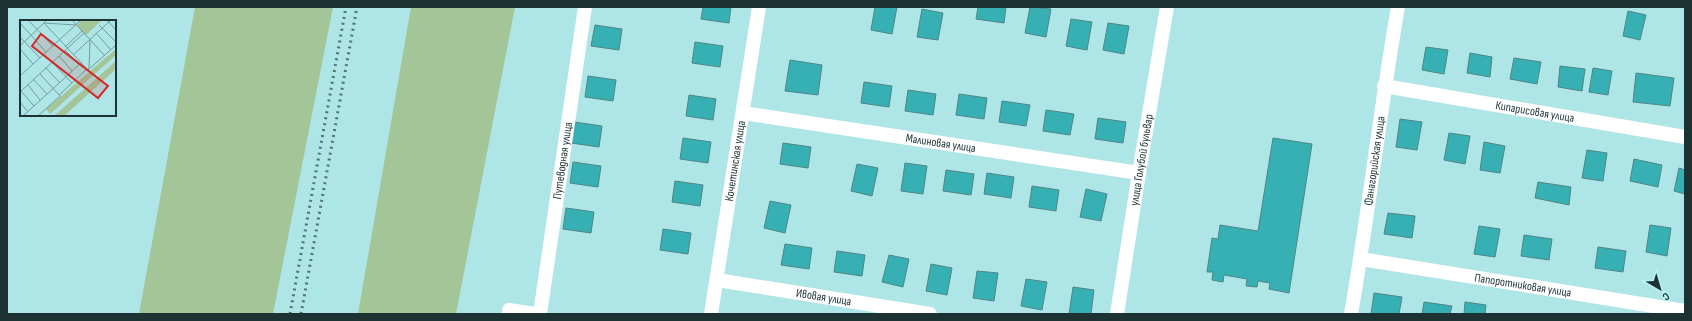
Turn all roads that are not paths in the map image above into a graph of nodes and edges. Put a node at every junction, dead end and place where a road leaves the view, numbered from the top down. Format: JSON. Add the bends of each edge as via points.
{"nodes":[{"id":1,"x":585,"y":7,"type":"edge"},
{"id":2,"x":759,"y":7,"type":"edge"},
{"id":3,"x":1164,"y":7,"type":"edge"},
{"id":4,"x":1398,"y":7,"type":"edge"},
{"id":5,"x":1384,"y":86,"type":"junction"},
{"id":6,"x":743,"y":113,"type":"junction"},
{"id":7,"x":1685,"y":138,"type":"edge"},
{"id":8,"x":1139,"y":173,"type":"junction"},
{"id":9,"x":1360,"y":259,"type":"junction"},
{"id":10,"x":717,"y":280,"type":"junction"},
{"id":11,"x":1685,"y":311,"type":"edge"},
{"id":12,"x":509,"y":312,"type":"edge"},
{"id":13,"x":535,"y":314,"type":"edge"},
{"id":14,"x":540,"y":314,"type":"edge"},
{"id":15,"x":711,"y":314,"type":"edge"},
{"id":16,"x":930,"y":314,"type":"edge"},
{"id":17,"x":1117,"y":314,"type":"edge"},
{"id":18,"x":1351,"y":314,"type":"edge"}],
"edges":[{"from":1,"to":14,"type":"street","name":"Путеводная улица"},
{"from":2,"to":6,"type":"street","name":"Кочетинская улица"},
{"from":3,"to":8,"type":"street","name":"улица Голубой бульвар"},
{"from":4,"to":5,"type":"street","name":"Фанагорийская улица"},
{"from":5,"to":7,"type":"street","name":"Кипарисовая улица"},
{"from":5,"to":9,"type":"street","name":"Фанагорийская улица"},
{"from":6,"to":8,"type":"street","name":"Малиновая улица"},
{"from":6,"to":10,"type":"street","name":"Кочетинская улица"},
{"from":8,"to":17,"type":"street","name":"улица Голубой бульвар"},
{"from":9,"to":11,"type":"street","name":"Папоротниковая улица"},
{"from":9,"to":18,"type":"street","name":"Фанагорийская улица"},
{"from":10,"to":15,"type":"street","name":"Кочетинская улица"},
{"from":10,"to":16,"type":"street","name":"Ивовая улица"},
{"from":12,"to":13,"type":"street"}]}
